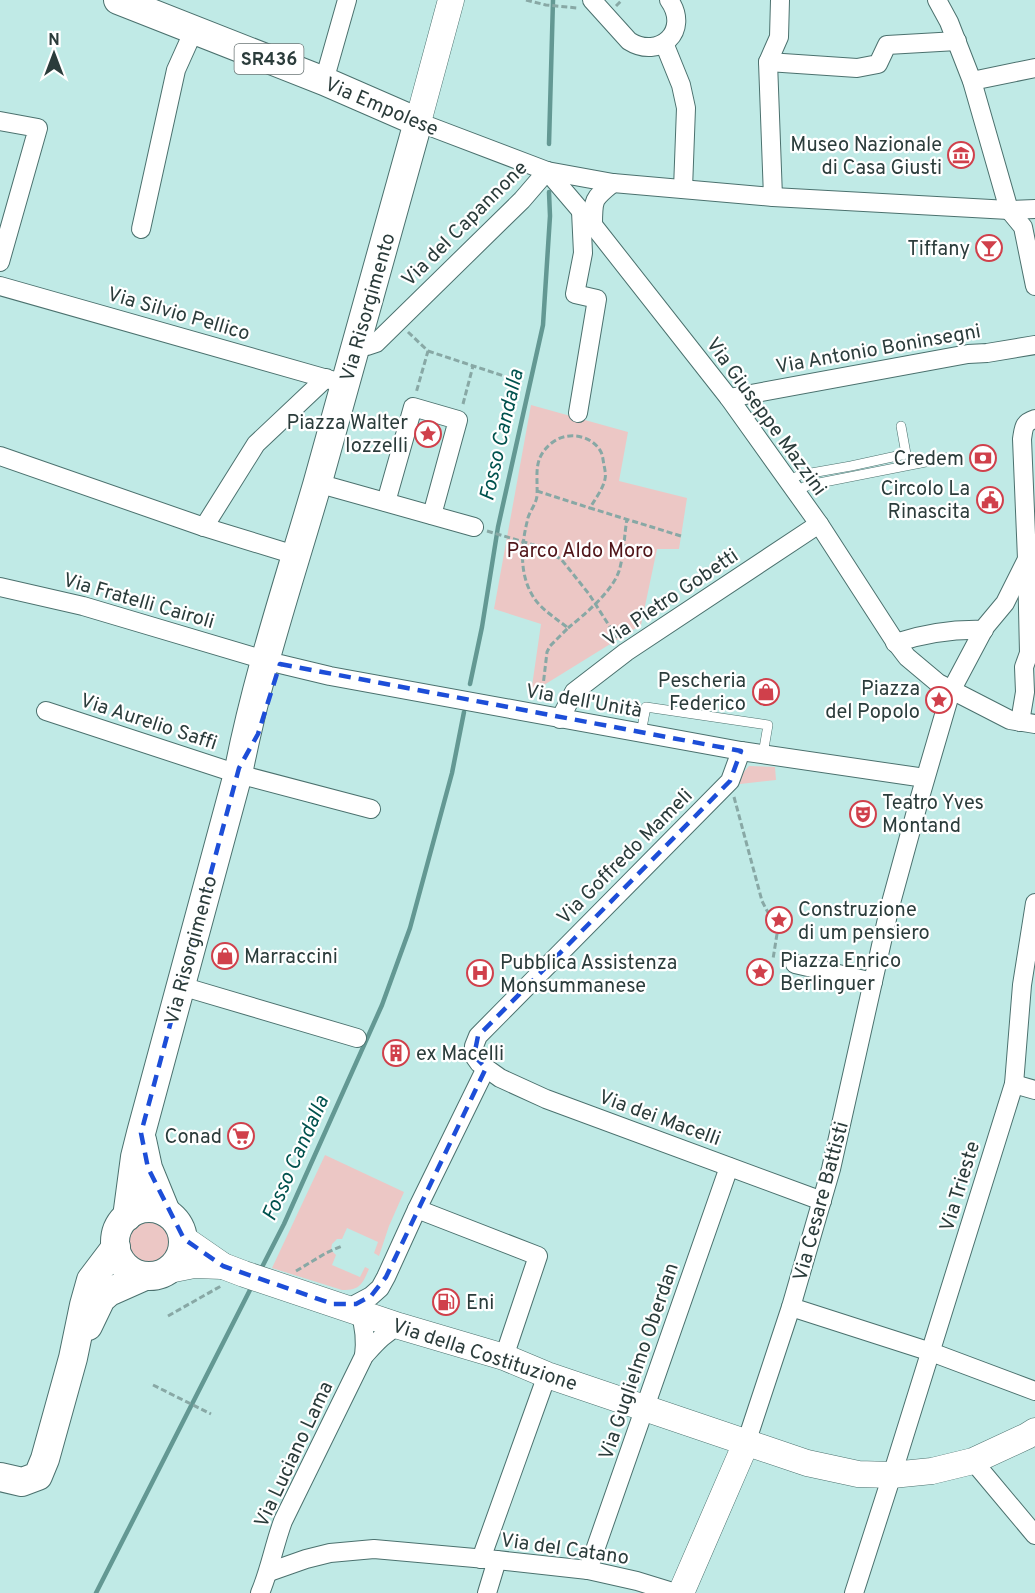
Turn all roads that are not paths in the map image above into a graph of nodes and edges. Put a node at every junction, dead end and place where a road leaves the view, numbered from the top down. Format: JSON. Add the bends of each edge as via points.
{"nodes":[{"id":1,"x":118,"y":0,"type":"edge"},
{"id":2,"x":347,"y":0,"type":"edge"},
{"id":3,"x":451,"y":0,"type":"edge"},
{"id":4,"x":592,"y":0,"type":"edge"},
{"id":5,"x":669,"y":0,"type":"edge"},
{"id":6,"x":780,"y":0,"type":"edge"},
{"id":7,"x":938,"y":0,"type":"edge"},
{"id":8,"x":194,"y":30,"type":"junction"},
{"id":9,"x":957,"y":41,"type":"junction"},
{"id":10,"x":664,"y":43,"type":"junction"},
{"id":11,"x":768,"y":62,"type":"junction"},
{"id":12,"x":1035,"y":68,"type":"edge"},
{"id":13,"x":980,"y":80,"type":"junction"},
{"id":14,"x":324,"y":81,"type":"junction"},
{"id":15,"x":0,"y":122,"type":"edge"},
{"id":16,"x":418,"y":123,"type":"junction"},
{"id":17,"x":547,"y":171,"type":"junction"},
{"id":18,"x":613,"y":183,"type":"junction"},
{"id":19,"x":683,"y":189,"type":"junction"},
{"id":20,"x":773,"y":197,"type":"junction"},
{"id":21,"x":1035,"y":209,"type":"edge"},
{"id":22,"x":1010,"y":210,"type":"junction"},
{"id":23,"x":587,"y":218,"type":"junction"},
{"id":24,"x":141,"y":228,"type":"dead end"},
{"id":25,"x":0,"y":262,"type":"edge"},
{"id":26,"x":0,"y":286,"type":"edge"},
{"id":27,"x":1035,"y":287,"type":"edge"},
{"id":28,"x":357,"y":344,"type":"junction"},
{"id":29,"x":1035,"y":345,"type":"edge"},
{"id":30,"x":335,"y":381,"type":"junction"},
{"id":31,"x":729,"y":398,"type":"junction"},
{"id":32,"x":578,"y":413,"type":"dead end"},
{"id":33,"x":1035,"y":419,"type":"edge"},
{"id":34,"x":901,"y":426,"type":"dead end"},
{"id":35,"x":0,"y":456,"type":"edge"},
{"id":36,"x":951,"y":457,"type":"dead end"},
{"id":37,"x":1030,"y":476,"type":"edge"},
{"id":38,"x":791,"y":486,"type":"junction"},
{"id":39,"x":313,"y":496,"type":"junction"},
{"id":40,"x":386,"y":502,"type":"junction"},
{"id":41,"x":432,"y":515,"type":"junction"},
{"id":42,"x":819,"y":524,"type":"junction"},
{"id":43,"x":204,"y":527,"type":"junction"},
{"id":44,"x":483,"y":529,"type":"road end"},
{"id":45,"x":296,"y":555,"type":"junction"},
{"id":46,"x":1027,"y":559,"type":"junction"},
{"id":47,"x":0,"y":587,"type":"edge"},
{"id":48,"x":984,"y":630,"type":"junction"},
{"id":49,"x":894,"y":641,"type":"junction"},
{"id":50,"x":273,"y":662,"type":"junction"},
{"id":51,"x":956,"y":680,"type":"junction"},
{"id":52,"x":46,"y":711,"type":"dead end"},
{"id":53,"x":560,"y":719,"type":"junction"},
{"id":54,"x":1028,"y":723,"type":"edge"},
{"id":55,"x":641,"y":733,"type":"junction"},
{"id":56,"x":741,"y":751,"type":"junction"},
{"id":57,"x":764,"y":754,"type":"junction"},
{"id":58,"x":241,"y":765,"type":"junction"},
{"id":59,"x":926,"y":778,"type":"junction"},
{"id":60,"x":371,"y":809,"type":"dead end"},
{"id":61,"x":1035,"y":903,"type":"edge"},
{"id":62,"x":795,"y":964,"type":"dead end"},
{"id":63,"x":873,"y":982,"type":"junction"},
{"id":64,"x":181,"y":986,"type":"junction"},
{"id":65,"x":1029,"y":987,"type":"edge"},
{"id":66,"x":357,"y":1038,"type":"dead end"},
{"id":67,"x":1027,"y":1045,"type":"edge"},
{"id":68,"x":486,"y":1068,"type":"junction"},
{"id":69,"x":1014,"y":1084,"type":"junction"},
{"id":70,"x":1035,"y":1090,"type":"edge"},
{"id":71,"x":141,"y":1133,"type":"junction"},
{"id":72,"x":729,"y":1167,"type":"junction"},
{"id":73,"x":822,"y":1201,"type":"junction"},
{"id":74,"x":417,"y":1209,"type":"junction"},
{"id":75,"x":166,"y":1212,"type":"junction"},
{"id":76,"x":127,"y":1217,"type":"junction"},
{"id":77,"x":183,"y":1239,"type":"junction"},
{"id":78,"x":116,"y":1247,"type":"junction"},
{"id":79,"x":157,"y":1273,"type":"junction"},
{"id":80,"x":252,"y":1276,"type":"junction"},
{"id":81,"x":350,"y":1307,"type":"junction"},
{"id":82,"x":791,"y":1307,"type":"junction"},
{"id":83,"x":399,"y":1326,"type":"junction"},
{"id":84,"x":456,"y":1342,"type":"junction"},
{"id":85,"x":931,"y":1352,"type":"junction"},
{"id":86,"x":364,"y":1356,"type":"junction"},
{"id":87,"x":504,"y":1357,"type":"junction"},
{"id":88,"x":74,"y":1358,"type":"junction"},
{"id":89,"x":547,"y":1374,"type":"junction"},
{"id":90,"x":1035,"y":1391,"type":"edge"},
{"id":91,"x":645,"y":1409,"type":"junction"},
{"id":92,"x":1035,"y":1431,"type":"edge"},
{"id":93,"x":746,"y":1443,"type":"junction"},
{"id":94,"x":973,"y":1461,"type":"junction"},
{"id":95,"x":892,"y":1475,"type":"junction"},
{"id":96,"x":0,"y":1477,"type":"edge"},
{"id":97,"x":1035,"y":1535,"type":"edge"},
{"id":98,"x":489,"y":1559,"type":"junction"},
{"id":99,"x":588,"y":1569,"type":"junction"},
{"id":100,"x":268,"y":1572,"type":"junction"},
{"id":101,"x":260,"y":1593,"type":"edge"},
{"id":102,"x":487,"y":1593,"type":"edge"},
{"id":103,"x":676,"y":1593,"type":"edge"},
{"id":104,"x":681,"y":1593,"type":"edge"},
{"id":105,"x":854,"y":1593,"type":"edge"}],
"edges":[{"from":1,"to":8,"type":"main road","name":"Via Empolese","number":"SR436"},
{"from":2,"to":14,"type":"street"},
{"from":3,"to":16,"type":"street"},
{"from":4,"to":10,"type":"street","via":[[628,41],[646,47]]},
{"from":5,"to":10,"type":"street","via":[[677,20],[672,36]]},
{"from":6,"to":11,"type":"street","via":[[779,37]]},
{"from":7,"to":9,"type":"street"},
{"from":8,"to":14,"type":"main road","name":"Via Empolese","number":"SR436"},
{"from":8,"to":24,"type":"street","via":[[176,70]]},
{"from":9,"to":11,"type":"street","via":[[887,45],[878,64],[857,68]]},
{"from":9,"to":13,"type":"street"},
{"from":10,"to":19,"type":"street","via":[[686,108]]},
{"from":11,"to":20,"type":"street"},
{"from":12,"to":13,"type":"street"},
{"from":13,"to":22,"type":"street"},
{"from":14,"to":16,"type":"main road","name":"Via Empolese","number":"SR436"},
{"from":15,"to":25,"type":"street","via":[[38,128]]},
{"from":16,"to":17,"type":"street","name":"Via Empolese"},
{"from":16,"to":28,"type":"main road","name":"Via Risorgimento"},
{"from":17,"to":18,"type":"street","name":"Via Empolese"},
{"from":17,"to":23,"type":"street","name":"Via Giuseppe Mazzini"},
{"from":17,"to":28,"type":"street","name":"Via del Capannone","via":[[376,343]]},
{"from":18,"to":19,"type":"street","name":"Via Empolese"},
{"from":18,"to":23,"type":"street","via":[[597,197]]},
{"from":19,"to":20,"type":"street","name":"Via Empolese"},
{"from":20,"to":22,"type":"street","name":"Via Empolese"},
{"from":21,"to":22,"type":"street","name":"Via Empolese"},
{"from":22,"to":27,"type":"street","via":[[1023,226]]},
{"from":23,"to":31,"type":"street","name":"Via Giuseppe Mazzini"},
{"from":23,"to":32,"type":"street","via":[[575,294],[597,299]]},
{"from":26,"to":30,"type":"street","name":"Via Silvio Pellico"},
{"from":28,"to":30,"type":"main road","name":"Via Risorgimento"},
{"from":29,"to":31,"type":"street","name":"Via Antonio Boninsegni"},
{"from":30,"to":39,"type":"main road","name":"Via Risorgimento"},
{"from":30,"to":43,"type":"street","via":[[256,444]]},
{"from":31,"to":38,"type":"street","name":"Via Giuseppe Mazzini"},
{"from":33,"to":37,"type":"street","via":[[1024,428],[1022,439]]},
{"from":34,"to":38,"type":"lane","via":[[906,454],[801,475]]},
{"from":35,"to":43,"type":"street"},
{"from":36,"to":38,"type":"lane"},
{"from":37,"to":46,"type":"street"},
{"from":38,"to":42,"type":"street","name":"Via Giuseppe Mazzini"},
{"from":39,"to":40,"type":"street"},
{"from":39,"to":45,"type":"main road","name":"Via Risorgimento"},
{"from":39,"to":50,"type":"main road"},
{"from":40,"to":41,"type":"street"},
{"from":40,"to":41,"type":"street","via":[[412,407],[458,420]]},
{"from":41,"to":44,"type":"street"},
{"from":42,"to":49,"type":"street","name":"Via Giuseppe Mazzini"},
{"from":42,"to":53,"type":"street","name":"Via Pietro Gobetti","via":[[626,652],[574,692]]},
{"from":43,"to":45,"type":"street"},
{"from":45,"to":50,"type":"main road","name":"Via Risorgimento"},
{"from":46,"to":48,"type":"street","name":"Via Cesare Battisti","via":[[1005,603]]},
{"from":46,"to":54,"type":"street","via":[[1029,653],[1024,667]]},
{"from":47,"to":50,"type":"street","name":"Via Fratelli Cairoli","via":[[83,606]]},
{"from":48,"to":49,"type":"street"},
{"from":48,"to":51,"type":"street","name":"Via Cesare Battisti"},
{"from":49,"to":51,"type":"street","name":"Via Giuseppe Mazzini","via":[[938,683]]},
{"from":50,"to":53,"type":"street","name":"Via dell'Unità"},
{"from":50,"to":58,"type":"main road","name":"Via Risorgimento","via":[[243,748]]},
{"from":51,"to":54,"type":"street","name":"Via Giuseppe Mazzini","via":[[982,706],[1010,720]]},
{"from":51,"to":59,"type":"street","name":"Via Cesare Battisti"},
{"from":52,"to":58,"type":"street","name":"Via Aurelio Saffi"},
{"from":53,"to":55,"type":"street","name":"Via dell'Unità"},
{"from":55,"to":56,"type":"street","name":"Via dell'Unità"},
{"from":55,"to":57,"type":"lane","via":[[646,707],[768,725]]},
{"from":56,"to":57,"type":"street","name":"Via dell'Unità"},
{"from":56,"to":68,"type":"street","name":"Via Goffredo Mameli","via":[[730,781],[478,1036],[474,1056]]},
{"from":57,"to":59,"type":"street","name":"Via dell'Unità"},
{"from":58,"to":60,"type":"street","name":"Via Aurelio Saffi"},
{"from":58,"to":64,"type":"main road","name":"Via Risorgimento"},
{"from":59,"to":63,"type":"street","name":"Via Cesare Battisti"},
{"from":61,"to":65,"type":"street","name":"Via Trieste"},
{"from":62,"to":63,"type":"street"},
{"from":63,"to":73,"type":"street","name":"Via Cesare Battisti"},
{"from":64,"to":66,"type":"street"},
{"from":64,"to":71,"type":"main road","name":"Via Risorgimento"},
{"from":65,"to":67,"type":"street","name":"Via Trieste"},
{"from":67,"to":69,"type":"street","name":"Via Trieste"},
{"from":68,"to":72,"type":"street","name":"Via dei Macelli","via":[[546,1099]]},
{"from":68,"to":74,"type":"street"},
{"from":69,"to":70,"type":"street"},
{"from":69,"to":85,"type":"street","name":"Via Trieste"},
{"from":71,"to":75,"type":"main road","name":"Via Risorgimento","via":[[148,1168]]},
{"from":71,"to":76,"type":"main road","name":"Via Risorgimento"},
{"from":72,"to":73,"type":"street","name":"Via dei Macelli"},
{"from":72,"to":91,"type":"street","name":"Via Guglielmo Oberdan"},
{"from":73,"to":82,"type":"street","name":"Via Cesare Battisti"},
{"from":74,"to":81,"type":"street","via":[[380,1288]]},
{"from":74,"to":87,"type":"street","via":[[538,1256]]},
{"from":75,"to":76,"type":"main road","via":[[150,1208]]},
{"from":75,"to":77,"type":"main road","name":"Via Risorgimento","via":[[178,1223]]},
{"from":76,"to":78,"type":"main road","name":"Via Risorgimento","via":[[117,1230]]},
{"from":77,"to":79,"type":"main road","via":[[177,1262]]},
{"from":77,"to":80,"type":"street","name":"Via della Costituzione"},
{"from":78,"to":79,"type":"main road","via":[[125,1266],[134,1272]]},
{"from":78,"to":88,"type":"main road","name":"Via Risorgimento","via":[[91,1280]]},
{"from":79,"to":80,"type":"street","name":"Via della Costituzione","via":[[194,1265]]},
{"from":79,"to":88,"type":"main road","name":"Via Risorgimento","via":[[101,1299]]},
{"from":80,"to":81,"type":"street","name":"Via della Costituzione"},
{"from":81,"to":83,"type":"street","name":"Via della Costituzione"},
{"from":81,"to":84,"type":"street","via":[[370,1307],[442,1331]]},
{"from":81,"to":86,"type":"street","name":"Via Luciano Lama","via":[[364,1326]]},
{"from":82,"to":85,"type":"street"},
{"from":82,"to":93,"type":"street","name":"Via Cesare Battisti"},
{"from":83,"to":84,"type":"street","name":"Via della Costituzione"},
{"from":83,"to":86,"type":"street","name":"Via Luciano Lama","via":[[389,1330]]},
{"from":84,"to":87,"type":"street","name":"Via della Costituzione"},
{"from":85,"to":90,"type":"street"},
{"from":85,"to":95,"type":"street","name":"Via Trieste"},
{"from":86,"to":100,"type":"street","name":"Via Luciano Lama","via":[[283,1521]]},
{"from":87,"to":89,"type":"street","name":"Via della Costituzione"},
{"from":88,"to":96,"type":"main road","name":"Via Risorgimento","via":[[38,1476],[22,1482]]},
{"from":89,"to":91,"type":"street","name":"Via della Costituzione"},
{"from":89,"to":98,"type":"street","name":"Via del Catano"},
{"from":91,"to":93,"type":"street","name":"Via della Costituzione"},
{"from":91,"to":99,"type":"street","name":"Via Guglielmo Oberdan"},
{"from":92,"to":94,"type":"street","name":"Via della Costituzione"},
{"from":93,"to":95,"type":"street","name":"Via della Costituzione","via":[[807,1463],[858,1474]]},
{"from":93,"to":104,"type":"street","name":"Via Cesare Battisti"},
{"from":94,"to":95,"type":"street","name":"Via della Costituzione"},
{"from":94,"to":97,"type":"street"},
{"from":95,"to":105,"type":"street","name":"Via Trieste"},
{"from":98,"to":99,"type":"street","name":"Via del Catano"},
{"from":98,"to":100,"type":"street","name":"Via del Catano","via":[[375,1549],[330,1553]]},
{"from":98,"to":102,"type":"street"},
{"from":99,"to":103,"type":"street","name":"Via del Catano"},
{"from":100,"to":101,"type":"street"}]}
